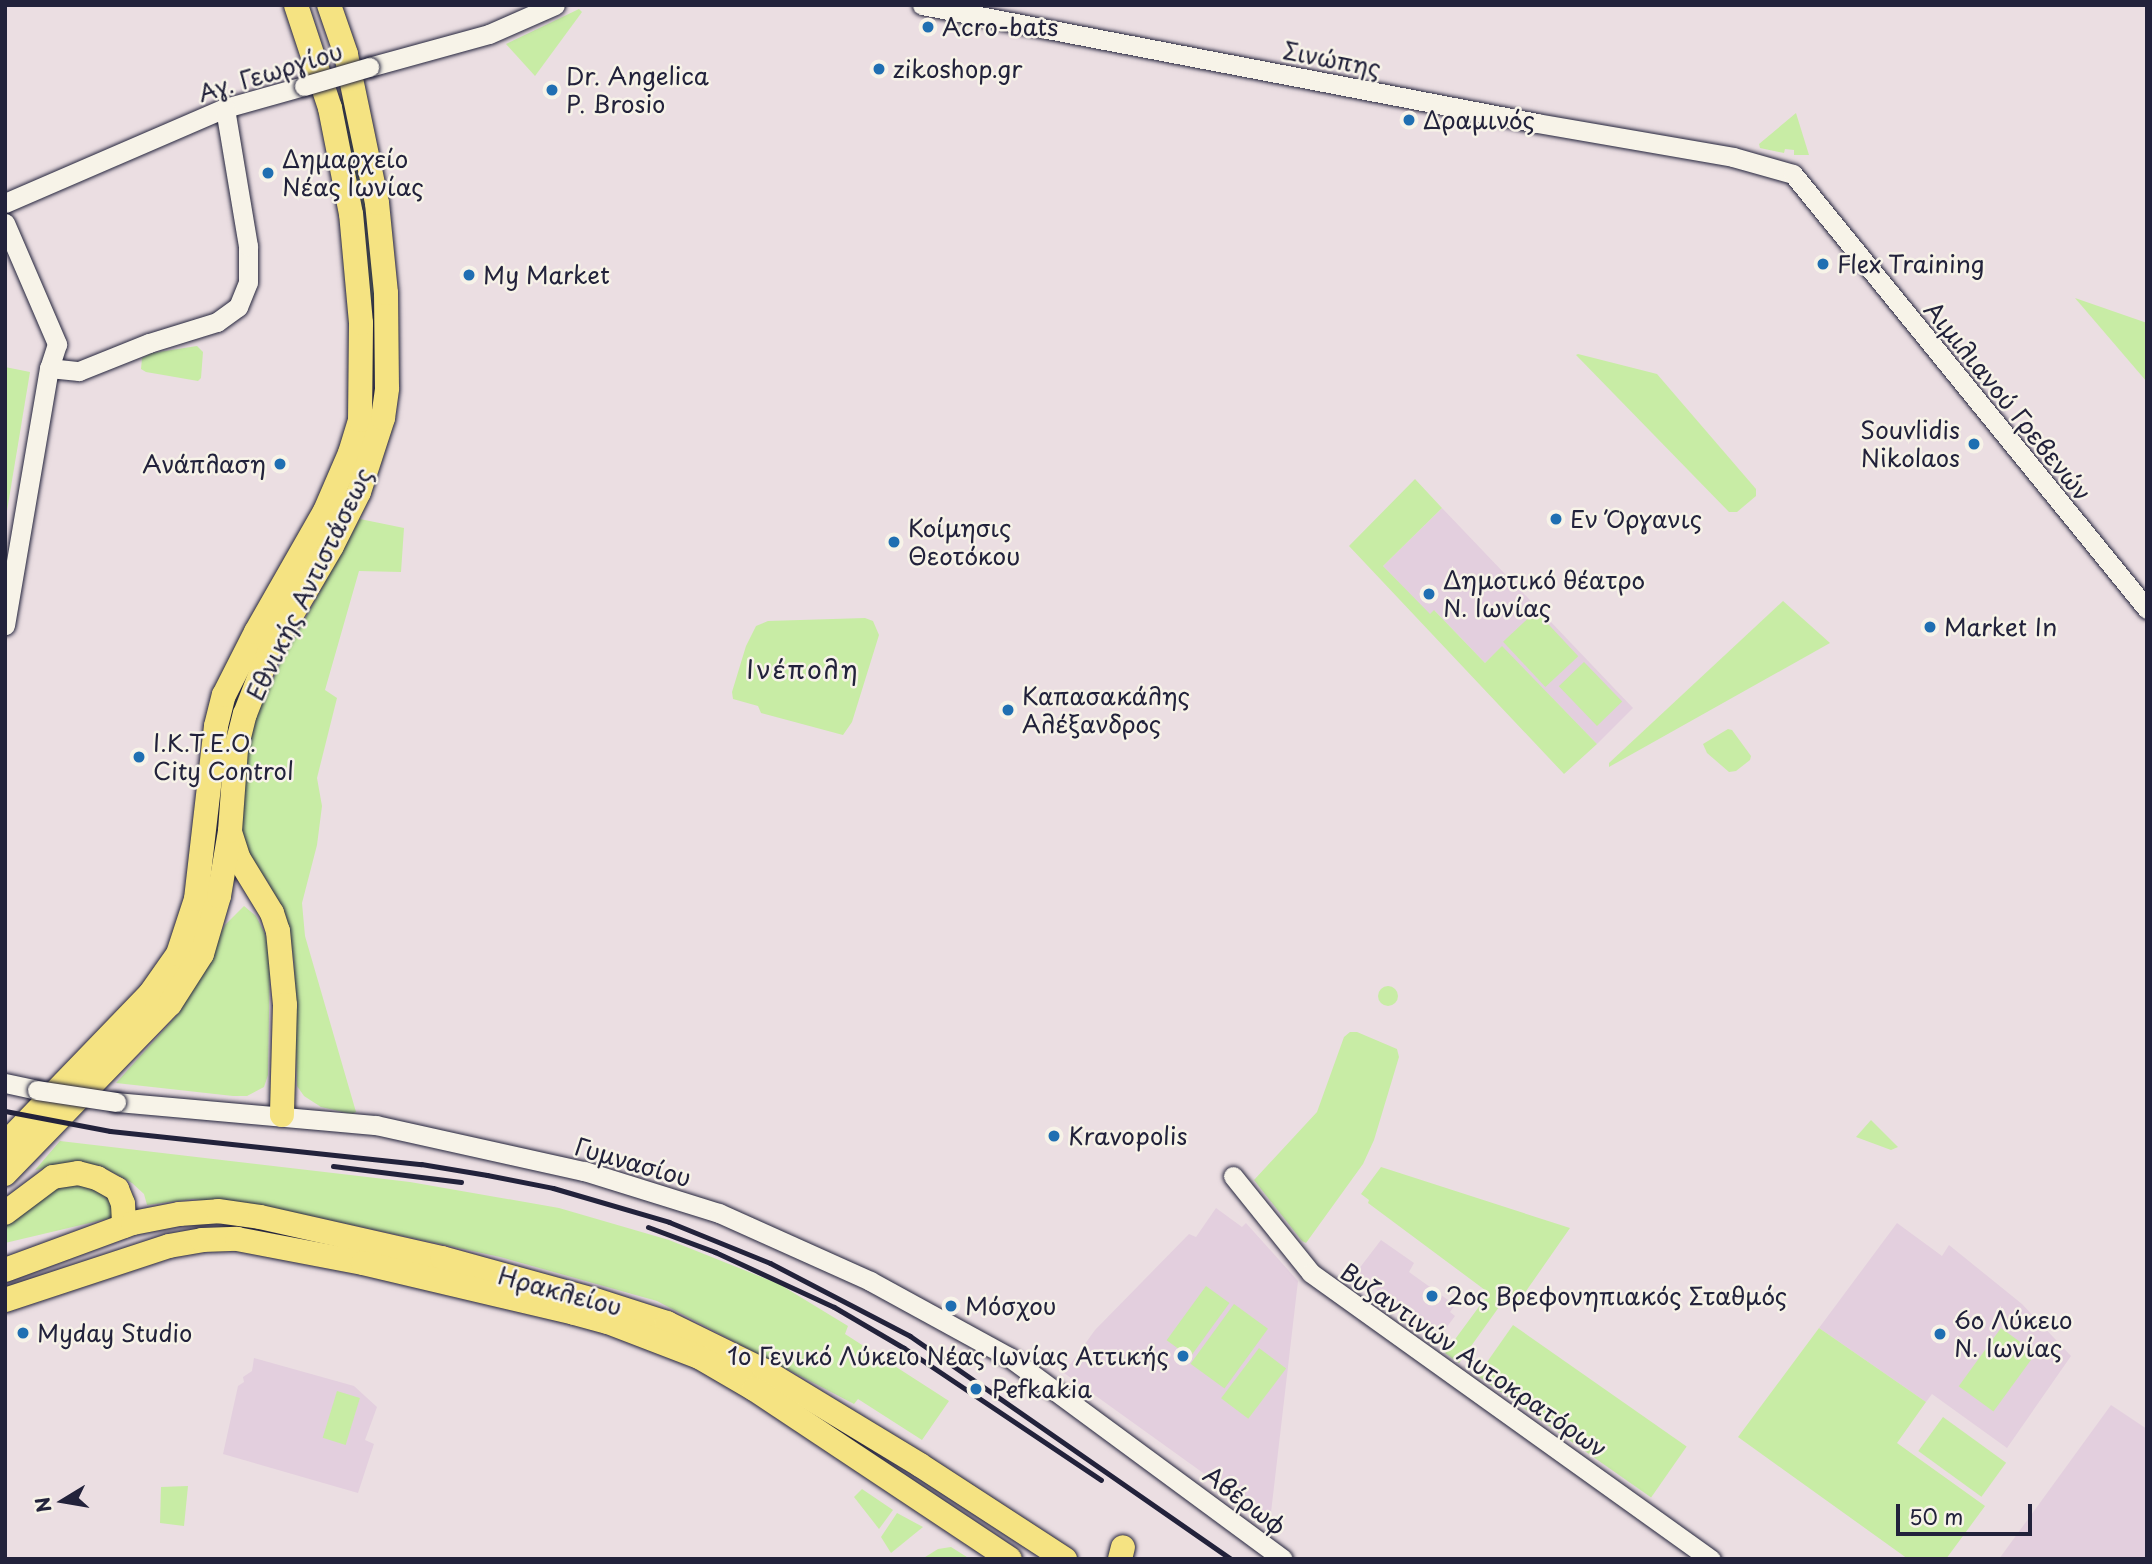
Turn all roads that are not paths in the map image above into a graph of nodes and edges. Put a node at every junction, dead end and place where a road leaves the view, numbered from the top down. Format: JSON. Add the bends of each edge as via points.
{"nodes":[{"id":1,"x":296,"y":5,"type":"edge"},
{"id":2,"x":329,"y":5,"type":"edge"},
{"id":3,"x":555,"y":5,"type":"edge"},
{"id":4,"x":922,"y":5,"type":"edge"},
{"id":5,"x":225,"y":108,"type":"junction"},
{"id":6,"x":1733,"y":157,"type":"joint"},
{"id":7,"x":5,"y":203,"type":"edge"},
{"id":8,"x":5,"y":223,"type":"edge"},
{"id":9,"x":49,"y":368,"type":"junction"},
{"id":10,"x":2147,"y":609,"type":"edge"},
{"id":11,"x":5,"y":625,"type":"edge"},
{"id":12,"x":230,"y":831,"type":"junction"},
{"id":13,"x":263,"y":896,"type":"junction"},
{"id":14,"x":212,"y":928,"type":"junction"},
{"id":15,"x":5,"y":1083,"type":"edge"},
{"id":16,"x":282,"y":1115,"type":"junction"},
{"id":17,"x":5,"y":1144,"type":"edge"},
{"id":18,"x":5,"y":1174,"type":"edge"},
{"id":19,"x":1233,"y":1176,"type":"dead end"},
{"id":20,"x":5,"y":1213,"type":"edge"},
{"id":21,"x":124,"y":1226,"type":"junction"},
{"id":22,"x":5,"y":1270,"type":"edge"},
{"id":23,"x":5,"y":1300,"type":"edge"},
{"id":24,"x":1178,"y":1480,"type":"joint"},
{"id":25,"x":993,"y":1551,"type":"edge"},
{"id":26,"x":1010,"y":1559,"type":"edge"},
{"id":27,"x":1065,"y":1559,"type":"edge"},
{"id":28,"x":1283,"y":1559,"type":"edge"},
{"id":29,"x":1711,"y":1559,"type":"edge"}],
"edges":[{"from":1,"to":17,"type":"main road","name":"Εθνικής Αντιστάσεως","via":[[330,108],[347,187],[361,323],[360,420],[325,511],[224,695],[216,726],[196,899],[178,954],[150,994]]},
{"from":2,"to":12,"type":"main road","name":"Εθνικής Αντιστάσεως","via":[[346,54],[377,203],[386,293],[387,388],[383,418],[359,492],[255,686],[236,749]]},
{"from":3,"to":5,"type":"street","name":"Αγ. Γεωργίου","bridge":true,"via":[[489,34]]},
{"from":4,"to":6,"type":"street","name":"Σινώπης"},
{"from":5,"to":7,"type":"street","name":"Αγ. Γεωργίου"},
{"from":5,"to":9,"type":"street","via":[[248,246],[248,282],[238,307],[217,322],[79,371]]},
{"from":6,"to":10,"type":"street","name":"Αιμιλιανού Γρεβενών","via":[[1793,174]]},
{"from":8,"to":9,"type":"street","via":[[56,340]]},
{"from":9,"to":11,"type":"street"},
{"from":12,"to":13,"type":"main road","via":[[239,859]]},
{"from":12,"to":14,"type":"main road","name":"Εθνικής Αντιστάσεως"},
{"from":13,"to":14,"type":"main road","via":[[237,893]]},
{"from":13,"to":16,"type":"main road","via":[[278,931],[283,963]]},
{"from":14,"to":18,"type":"main road","name":"Εθνικής Αντιστάσεως","via":[[202,954],[170,1004]]},
{"from":15,"to":16,"type":"street","name":"Γυμνασίου","bridge":true,"via":[[116,1102]]},
{"from":16,"to":24,"type":"street","name":"Γυμνασίου","via":[[376,1125],[584,1171],[719,1213],[870,1281],[1009,1357]]},
{"from":19,"to":29,"type":"street","name":"Βυζαντινών Αυτοκρατόρων","via":[[1311,1273]]},
{"from":20,"to":21,"type":"main road","via":[[53,1177],[78,1173],[117,1189]]},
{"from":21,"to":22,"type":"main road","name":"Ηρακλείου"},
{"from":21,"to":27,"type":"main road","name":"Ηρακλείου","via":[[201,1211],[260,1217],[442,1258],[648,1315],[765,1371]]},
{"from":23,"to":25,"type":"main road","name":"Ηρακλείου","via":[[151,1251],[215,1238],[293,1248],[608,1322],[699,1357],[754,1389]]},
{"from":24,"to":28,"type":"street","name":"Αβέρωφ"},
{"from":25,"to":26,"type":"main road","name":"Ηρακλείου"}]}
